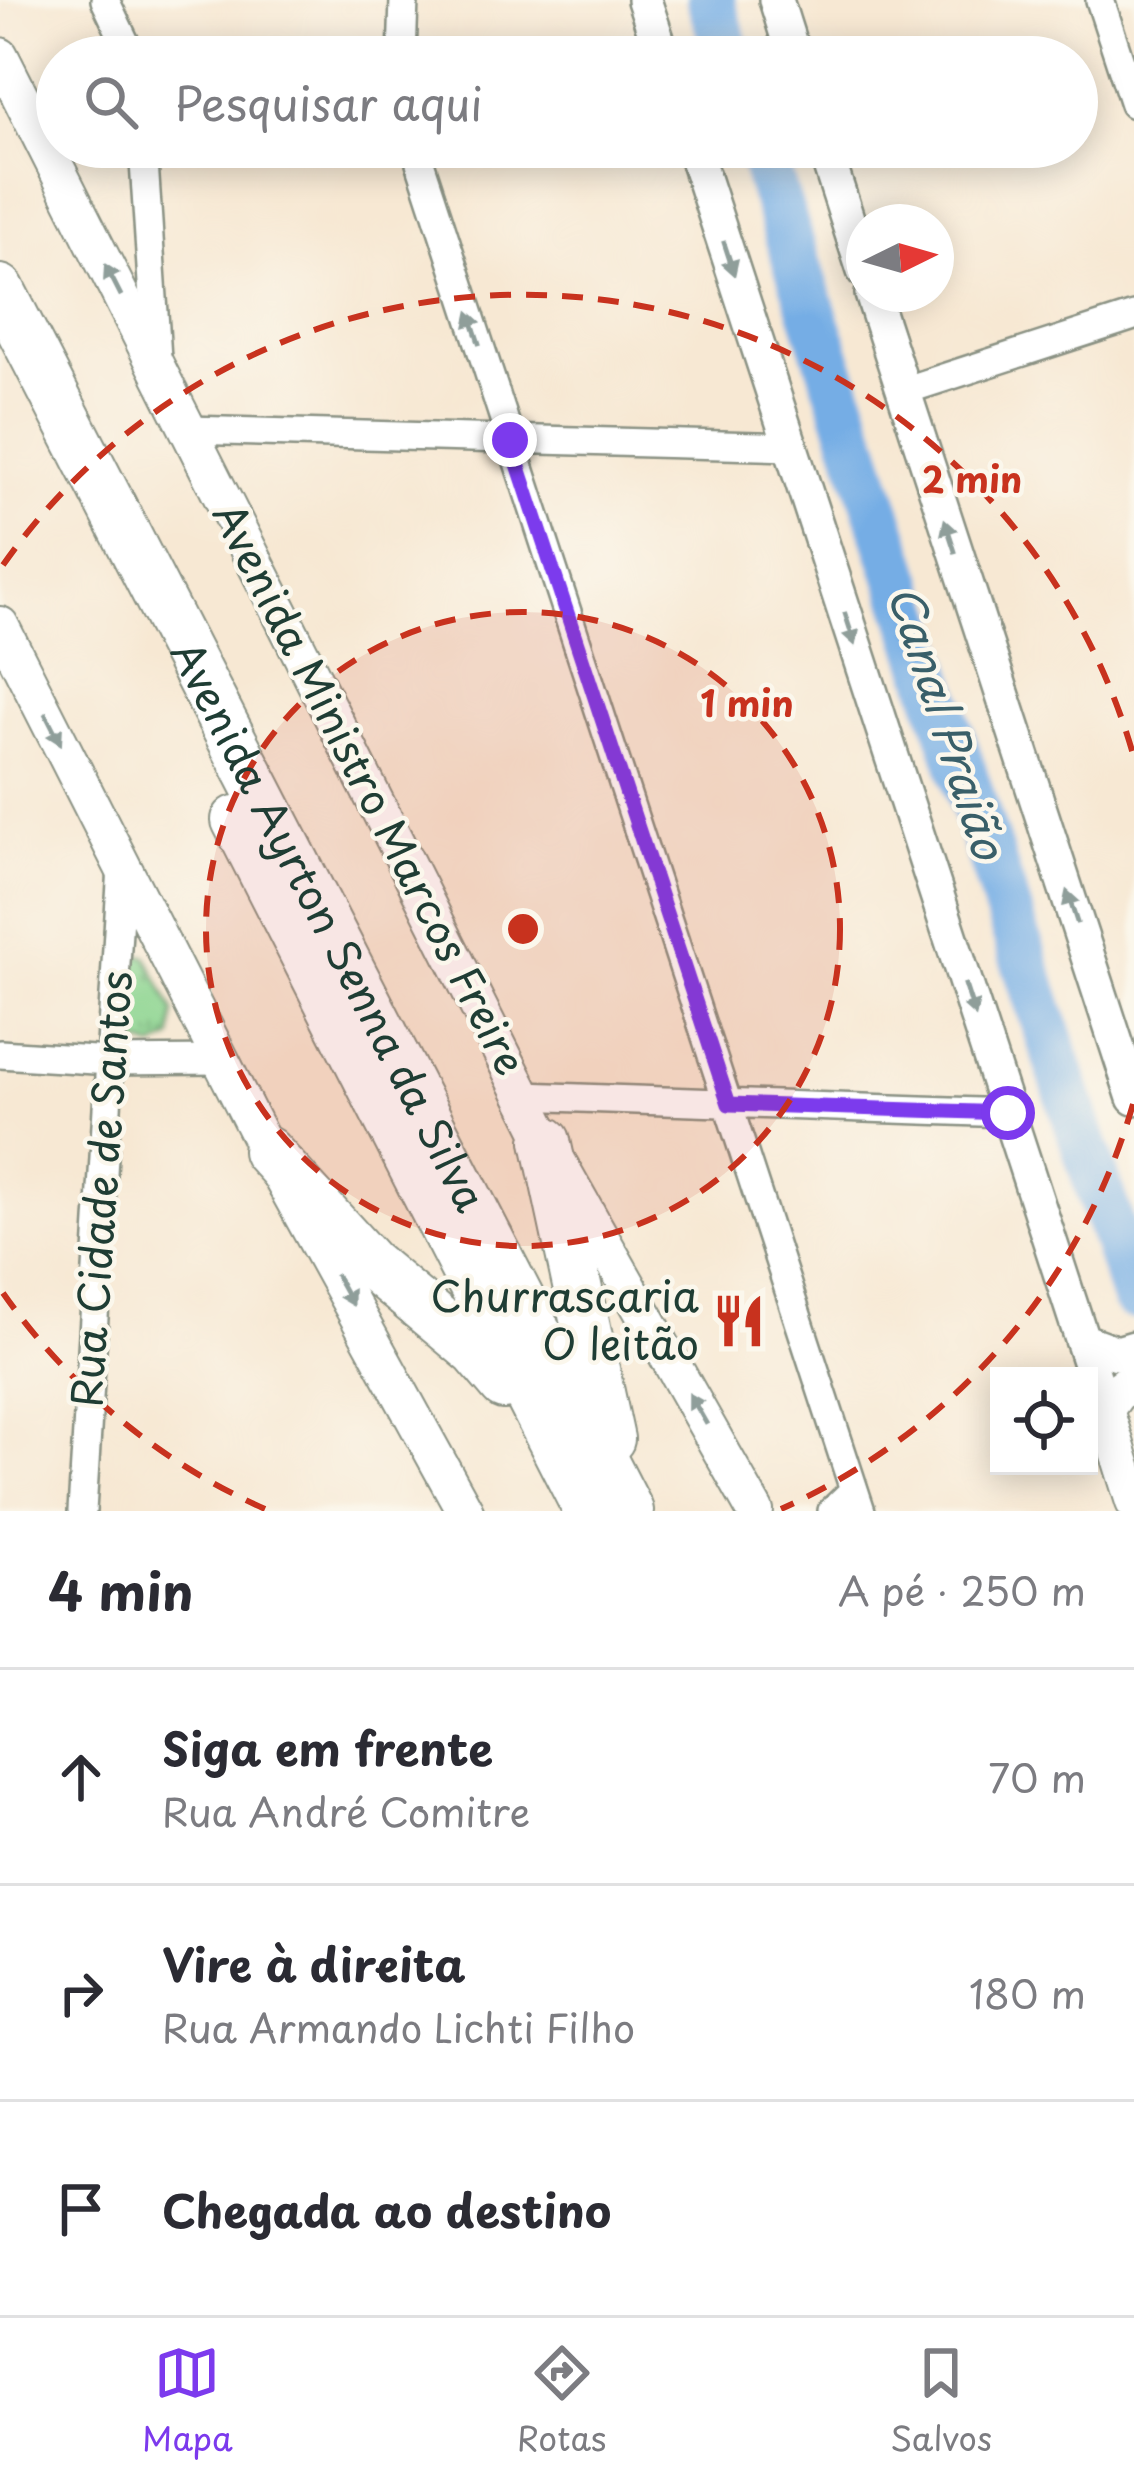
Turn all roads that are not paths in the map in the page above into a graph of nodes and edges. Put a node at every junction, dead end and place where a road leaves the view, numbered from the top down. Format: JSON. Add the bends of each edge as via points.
{"nodes":[{"id":1,"x":105,"y":0,"type":"edge"},
{"id":2,"x":404,"y":0,"type":"edge"},
{"id":3,"x":644,"y":0,"type":"edge"},
{"id":4,"x":776,"y":0,"type":"edge"},
{"id":5,"x":1100,"y":0,"type":"edge"},
{"id":6,"x":122,"y":36,"type":"edge"},
{"id":7,"x":402,"y":36,"type":"edge"},
{"id":8,"x":656,"y":36,"type":"edge"},
{"id":9,"x":787,"y":36,"type":"edge"},
{"id":10,"x":0,"y":56,"type":"edge"},
{"id":11,"x":1134,"y":104,"type":"edge"},
{"id":12,"x":36,"y":128,"type":"edge"},
{"id":13,"x":56,"y":168,"type":"edge"},
{"id":14,"x":144,"y":168,"type":"edge"},
{"id":15,"x":422,"y":168,"type":"edge"},
{"id":16,"x":699,"y":168,"type":"edge"},
{"id":17,"x":831,"y":168,"type":"edge"},
{"id":18,"x":846,"y":215,"type":"edge"},
{"id":19,"x":0,"y":289,"type":"edge"},
{"id":20,"x":878,"y":312,"type":"edge"},
{"id":21,"x":1134,"y":316,"type":"edge"},
{"id":22,"x":0,"y":362,"type":"edge"},
{"id":23,"x":157,"y":368,"type":"junction"},
{"id":24,"x":903,"y":392,"type":"junction"},
{"id":25,"x":188,"y":430,"type":"junction"},
{"id":26,"x":510,"y":440,"type":"junction"},
{"id":27,"x":791,"y":447,"type":"junction"},
{"id":28,"x":145,"y":606,"type":"junction"},
{"id":29,"x":0,"y":625,"type":"edge"},
{"id":30,"x":122,"y":867,"type":"junction"},
{"id":31,"x":1127,"y":1053,"type":"edge"},
{"id":32,"x":0,"y":1054,"type":"edge"},
{"id":33,"x":110,"y":1060,"type":"junction"},
{"id":34,"x":220,"y":1060,"type":"junction"},
{"id":35,"x":523,"y":1096,"type":"junction"},
{"id":36,"x":1134,"y":1098,"type":"edge"},
{"id":37,"x":729,"y":1104,"type":"junction"},
{"id":38,"x":1008,"y":1113,"type":"junction"},
{"id":39,"x":546,"y":1141,"type":"junction"},
{"id":40,"x":267,"y":1151,"type":"junction"},
{"id":41,"x":1082,"y":1340,"type":"junction"},
{"id":42,"x":1131,"y":1365,"type":"edge"},
{"id":43,"x":1105,"y":1410,"type":"junction"},
{"id":44,"x":550,"y":1439,"type":"junction"},
{"id":45,"x":858,"y":1500,"type":"edge"},
{"id":46,"x":1134,"y":1502,"type":"edge"},
{"id":47,"x":82,"y":1511,"type":"edge"},
{"id":48,"x":465,"y":1511,"type":"edge"},
{"id":49,"x":588,"y":1511,"type":"edge"},
{"id":50,"x":633,"y":1511,"type":"edge"},
{"id":51,"x":755,"y":1511,"type":"edge"},
{"id":52,"x":832,"y":1511,"type":"edge"}],
"edges":[{"from":1,"to":6,"type":"street"},
{"from":2,"to":7,"type":"street"},
{"from":3,"to":8,"type":"street"},
{"from":4,"to":9,"type":"street"},
{"from":5,"to":11,"type":"street"},
{"from":12,"to":10,"type":"main road","name":"Avenida Ministro Marcos Freire","one_way":true},
{"from":23,"to":13,"type":"main road","name":"Avenida Ministro Marcos Freire","one_way":true},
{"from":14,"to":23,"type":"street"},
{"from":26,"to":15,"type":"street","one_way":true},
{"from":16,"to":27,"type":"street","one_way":true},
{"from":17,"to":18,"type":"street"},
{"from":19,"to":28,"type":"highway"},
{"from":20,"to":24,"type":"street"},
{"from":21,"to":24,"type":"street"},
{"from":22,"to":28,"type":"highway"},
{"from":23,"to":25,"type":"main road","name":"Avenida Ministro Marcos Freire"},
{"from":31,"to":24,"type":"street","one_way":true},
{"from":25,"to":26,"type":"street"},
{"from":25,"to":35,"type":"main road","name":"Avenida Ministro Marcos Freire"},
{"from":26,"to":27,"type":"street"},
{"from":26,"to":37,"type":"street"},
{"from":27,"to":38,"type":"street","one_way":true},
{"from":28,"to":44,"type":"highway","name":"Avenida Ayrton Senna da Silva"},
{"from":28,"to":50,"type":"highway","name":"Avenida Ayrton Senna da Silva"},
{"from":29,"to":30,"type":"main road","one_way":true},
{"from":30,"to":33,"type":"street","name":"Rua Cidade de Santos"},
{"from":30,"to":34,"type":"main road"},
{"from":31,"to":36,"type":"street"},
{"from":32,"to":33,"type":"street"},
{"from":33,"to":34,"type":"street"},
{"from":33,"to":47,"type":"street","name":"Rua Cidade de Santos"},
{"from":34,"to":40,"type":"main road"},
{"from":35,"to":37,"type":"street"},
{"from":35,"to":39,"type":"main road","name":"Avenida Ministro Marcos Freire"},
{"from":37,"to":38,"type":"street"},
{"from":37,"to":45,"type":"street"},
{"from":38,"to":41,"type":"street"},
{"from":39,"to":50,"type":"highway","via":[[608,1432]]},
{"from":51,"to":39,"type":"main road","name":"Avenida Ministro Marcos Freire","one_way":true},
{"from":40,"to":44,"type":"highway","via":[[369,1263],[476,1352]]},
{"from":40,"to":48,"type":"main road","one_way":true},
{"from":41,"to":42,"type":"street"},
{"from":41,"to":43,"type":"street"},
{"from":42,"to":43,"type":"main road"},
{"from":43,"to":46,"type":"main road"},
{"from":44,"to":49,"type":"highway","name":"Avenida Ayrton Senna da Silva"},
{"from":45,"to":52,"type":"street"}]}
